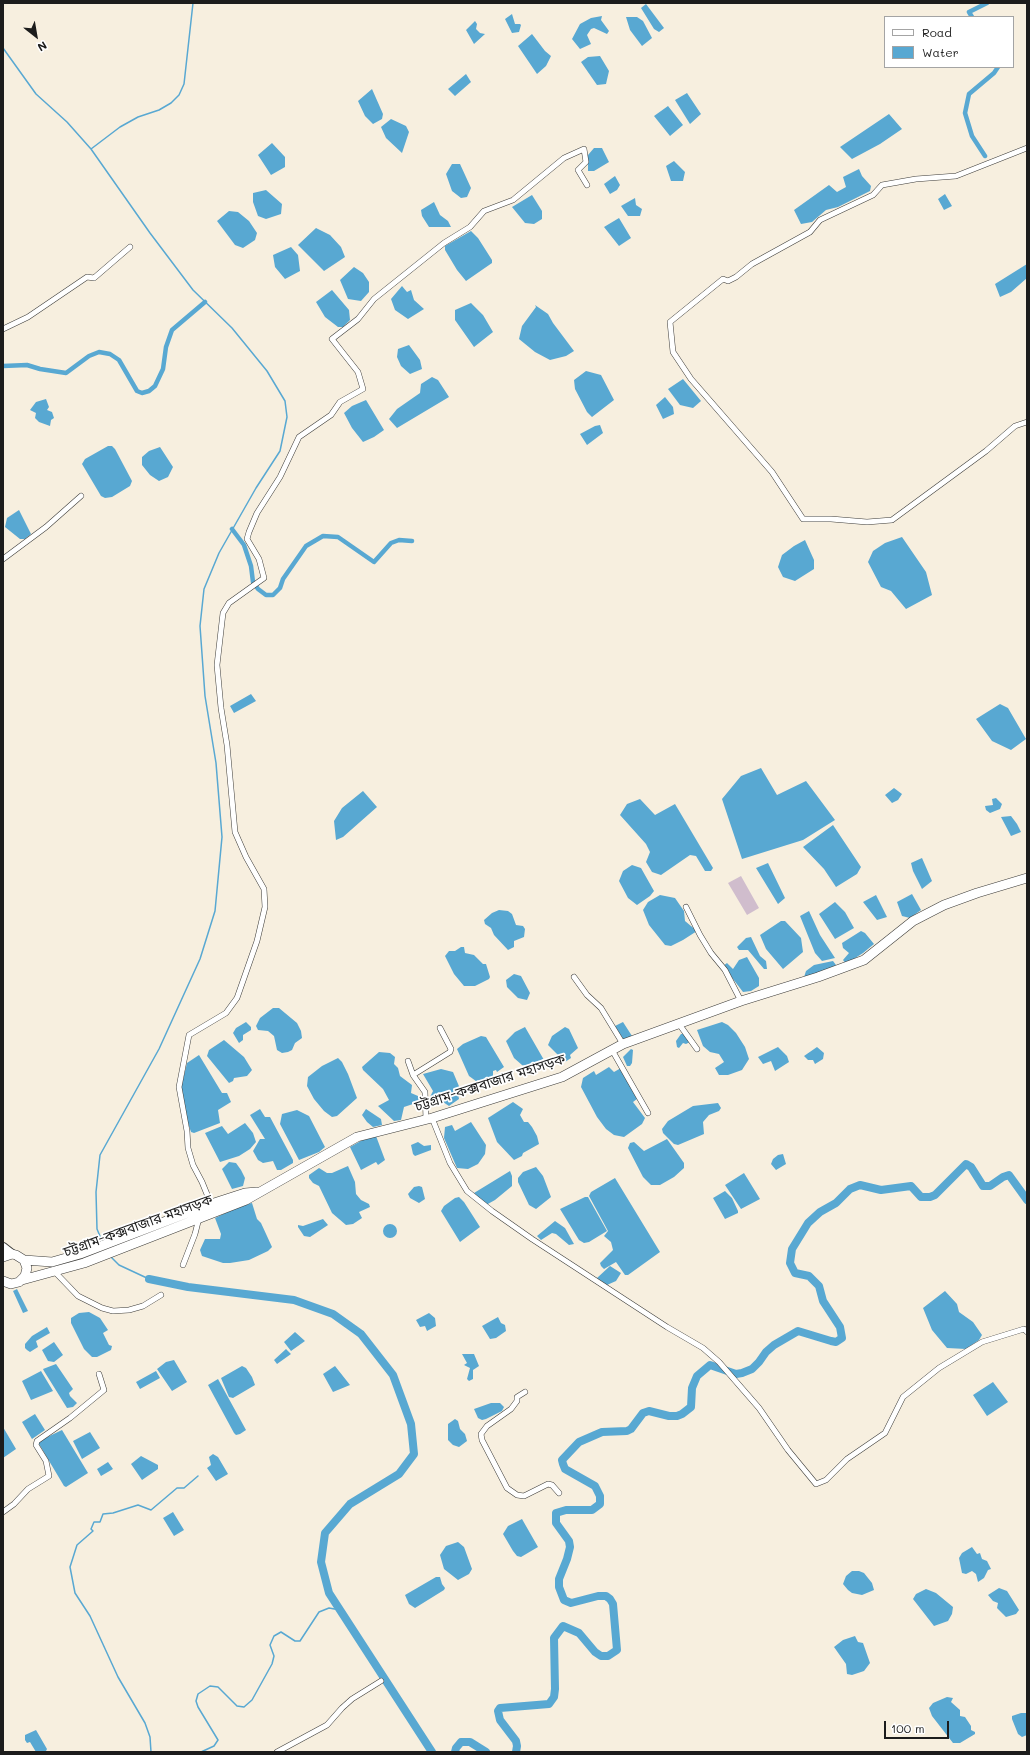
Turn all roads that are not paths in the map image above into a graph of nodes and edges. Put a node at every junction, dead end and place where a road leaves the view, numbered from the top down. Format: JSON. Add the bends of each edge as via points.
{"nodes":[{"id":1,"x":1027,"y":148,"type":"edge"},
{"id":2,"x":587,"y":185,"type":"dead end"},
{"id":3,"x":130,"y":247,"type":"dead end"},
{"id":4,"x":3,"y":330,"type":"edge"},
{"id":5,"x":1027,"y":422,"type":"edge"},
{"id":6,"x":81,"y":496,"type":"dead end"},
{"id":7,"x":3,"y":559,"type":"edge"},
{"id":8,"x":1027,"y":878,"type":"edge"},
{"id":9,"x":686,"y":907,"type":"dead end"},
{"id":10,"x":574,"y":977,"type":"dead end"},
{"id":11,"x":741,"y":1001,"type":"junction"},
{"id":12,"x":679,"y":1024,"type":"junction"},
{"id":13,"x":440,"y":1028,"type":"dead end"},
{"id":14,"x":623,"y":1044,"type":"junction"},
{"id":15,"x":697,"y":1049,"type":"dead end"},
{"id":16,"x":612,"y":1050,"type":"junction"},
{"id":17,"x":408,"y":1062,"type":"dead end"},
{"id":18,"x":413,"y":1075,"type":"junction"},
{"id":19,"x":648,"y":1113,"type":"dead end"},
{"id":20,"x":429,"y":1118,"type":"junction"},
{"id":21,"x":261,"y":1191,"type":"junction"},
{"id":22,"x":211,"y":1204,"type":"junction"},
{"id":23,"x":200,"y":1209,"type":"junction"},
{"id":24,"x":199,"y":1219,"type":"junction"},
{"id":25,"x":126,"y":1241,"type":"junction"},
{"id":26,"x":3,"y":1247,"type":"edge"},
{"id":27,"x":7,"y":1256,"type":"edge"},
{"id":28,"x":24,"y":1260,"type":"junction"},
{"id":29,"x":183,"y":1265,"type":"dead end"},
{"id":30,"x":54,"y":1271,"type":"junction"},
{"id":31,"x":22,"y":1280,"type":"junction"},
{"id":32,"x":6,"y":1283,"type":"edge"},
{"id":33,"x":160,"y":1295,"type":"dead end"},
{"id":34,"x":1027,"y":1332,"type":"edge"},
{"id":35,"x":99,"y":1374,"type":"dead end"},
{"id":36,"x":526,"y":1392,"type":"dead end"},
{"id":37,"x":558,"y":1493,"type":"dead end"},
{"id":38,"x":3,"y":1512,"type":"edge"},
{"id":39,"x":381,"y":1681,"type":"dead end"},
{"id":40,"x":277,"y":1752,"type":"edge"}],
"edges":[{"from":1,"to":5,"type":"street","via":[[956,176],[882,184],[873,195],[820,220],[810,232],[752,264],[736,277],[728,281],[723,279],[670,322],[673,352],[691,379],[772,472],[804,519],[867,522],[892,520],[986,451],[1015,426]]},
{"from":2,"to":22,"type":"street","via":[[578,170],[586,162],[584,148],[564,158],[513,200],[484,211],[470,227],[444,243],[374,299],[358,319],[332,339],[358,372],[363,389],[340,402],[330,415],[299,437],[280,477],[257,513],[247,540],[259,559],[264,578],[229,603],[223,613],[218,687],[227,745],[235,832],[264,890],[265,907],[257,941],[237,998],[226,1012],[189,1035],[179,1087],[188,1148]]},
{"from":3,"to":4,"type":"street","via":[[95,278],[87,277],[28,317]]},
{"from":6,"to":7,"type":"street","via":[[46,527]]},
{"from":8,"to":11,"type":"highway","name":"চট্টগ্রাম-কক্সবাজার মহাসড়ক","via":[[944,905],[913,921],[864,960]]},
{"from":9,"to":11,"type":"street","via":[[711,954],[725,970]]},
{"from":10,"to":14,"type":"street","via":[[587,995],[601,1008]]},
{"from":11,"to":12,"type":"highway","name":"চট্টগ্রাম-কক্সবাজার মহাসড়ক"},
{"from":12,"to":14,"type":"highway","name":"চট্টগ্রাম-কক্সবাজার মহাসড়ক"},
{"from":12,"to":15,"type":"street"},
{"from":13,"to":18,"type":"street","via":[[451,1049],[450,1052]]},
{"from":14,"to":16,"type":"highway","name":"চট্টগ্রাম-কক্সবাজার মহাসড়ক"},
{"from":16,"to":19,"type":"street"},
{"from":16,"to":20,"type":"highway","name":"চট্টগ্রাম-কক্সবাজার মহাসড়ক","via":[[562,1077]]},
{"from":17,"to":18,"type":"street"},
{"from":18,"to":20,"type":"street","via":[[424,1092]]},
{"from":20,"to":21,"type":"highway","name":"চট্টগ্রাম-কক্সবাজার মহাসড়ক","via":[[357,1137]]},
{"from":20,"to":34,"type":"street","via":[[450,1163],[467,1191],[560,1258],[703,1348],[719,1362],[759,1408],[815,1483],[819,1484],[826,1480],[847,1459],[885,1433],[903,1397],[939,1368],[982,1342],[1024,1329]]},
{"from":21,"to":22,"type":"highway","name":"চট্টগ্রাম-কক্সবাজার মহাসড়ক","via":[[245,1193]]},
{"from":21,"to":24,"type":"highway","name":"চট্টগ্রাম-কক্সবাজার মহাসড়ক","via":[[246,1200]]},
{"from":22,"to":23,"type":"highway","name":"চট্টগ্রাম-কক্সবাজার মহাসড়ক"},
{"from":23,"to":24,"type":"street"},
{"from":23,"to":25,"type":"highway","name":"চট্টগ্রাম-কক্সবাজার মহাসড়ক"},
{"from":24,"to":25,"type":"highway","name":"চট্টগ্রাম-কক্সবাজার মহাসড়ক"},
{"from":24,"to":29,"type":"street","via":[[196,1234]]},
{"from":25,"to":28,"type":"highway","name":"চট্টগ্রাম-কক্সবাজার মহাসড়ক","via":[[52,1262]]},
{"from":25,"to":30,"type":"highway","name":"চট্টগ্রাম-কক্সবাজার মহাসড়ক","via":[[84,1263]]},
{"from":26,"to":27,"type":"main road"},
{"from":27,"to":28,"type":"highway"},
{"from":28,"to":31,"type":"highway","via":[[27,1268]]},
{"from":30,"to":31,"type":"highway","name":"চট্টগ্রাম-কক্সবাজার মহাসড়ক"},
{"from":30,"to":33,"type":"street","via":[[78,1296],[113,1311],[143,1306]]},
{"from":31,"to":32,"type":"highway","name":"চট্টগ্রাম-কক্সবাজার মহাসড়ক"},
{"from":35,"to":38,"type":"street","via":[[104,1390],[37,1441],[36,1445],[46,1461],[49,1476],[28,1489]]},
{"from":36,"to":37,"type":"street","via":[[518,1397],[511,1409],[487,1426],[481,1434],[482,1440],[507,1488],[517,1495],[524,1496],[548,1484]]},
{"from":39,"to":40,"type":"street","via":[[347,1704],[327,1725]]}]}
